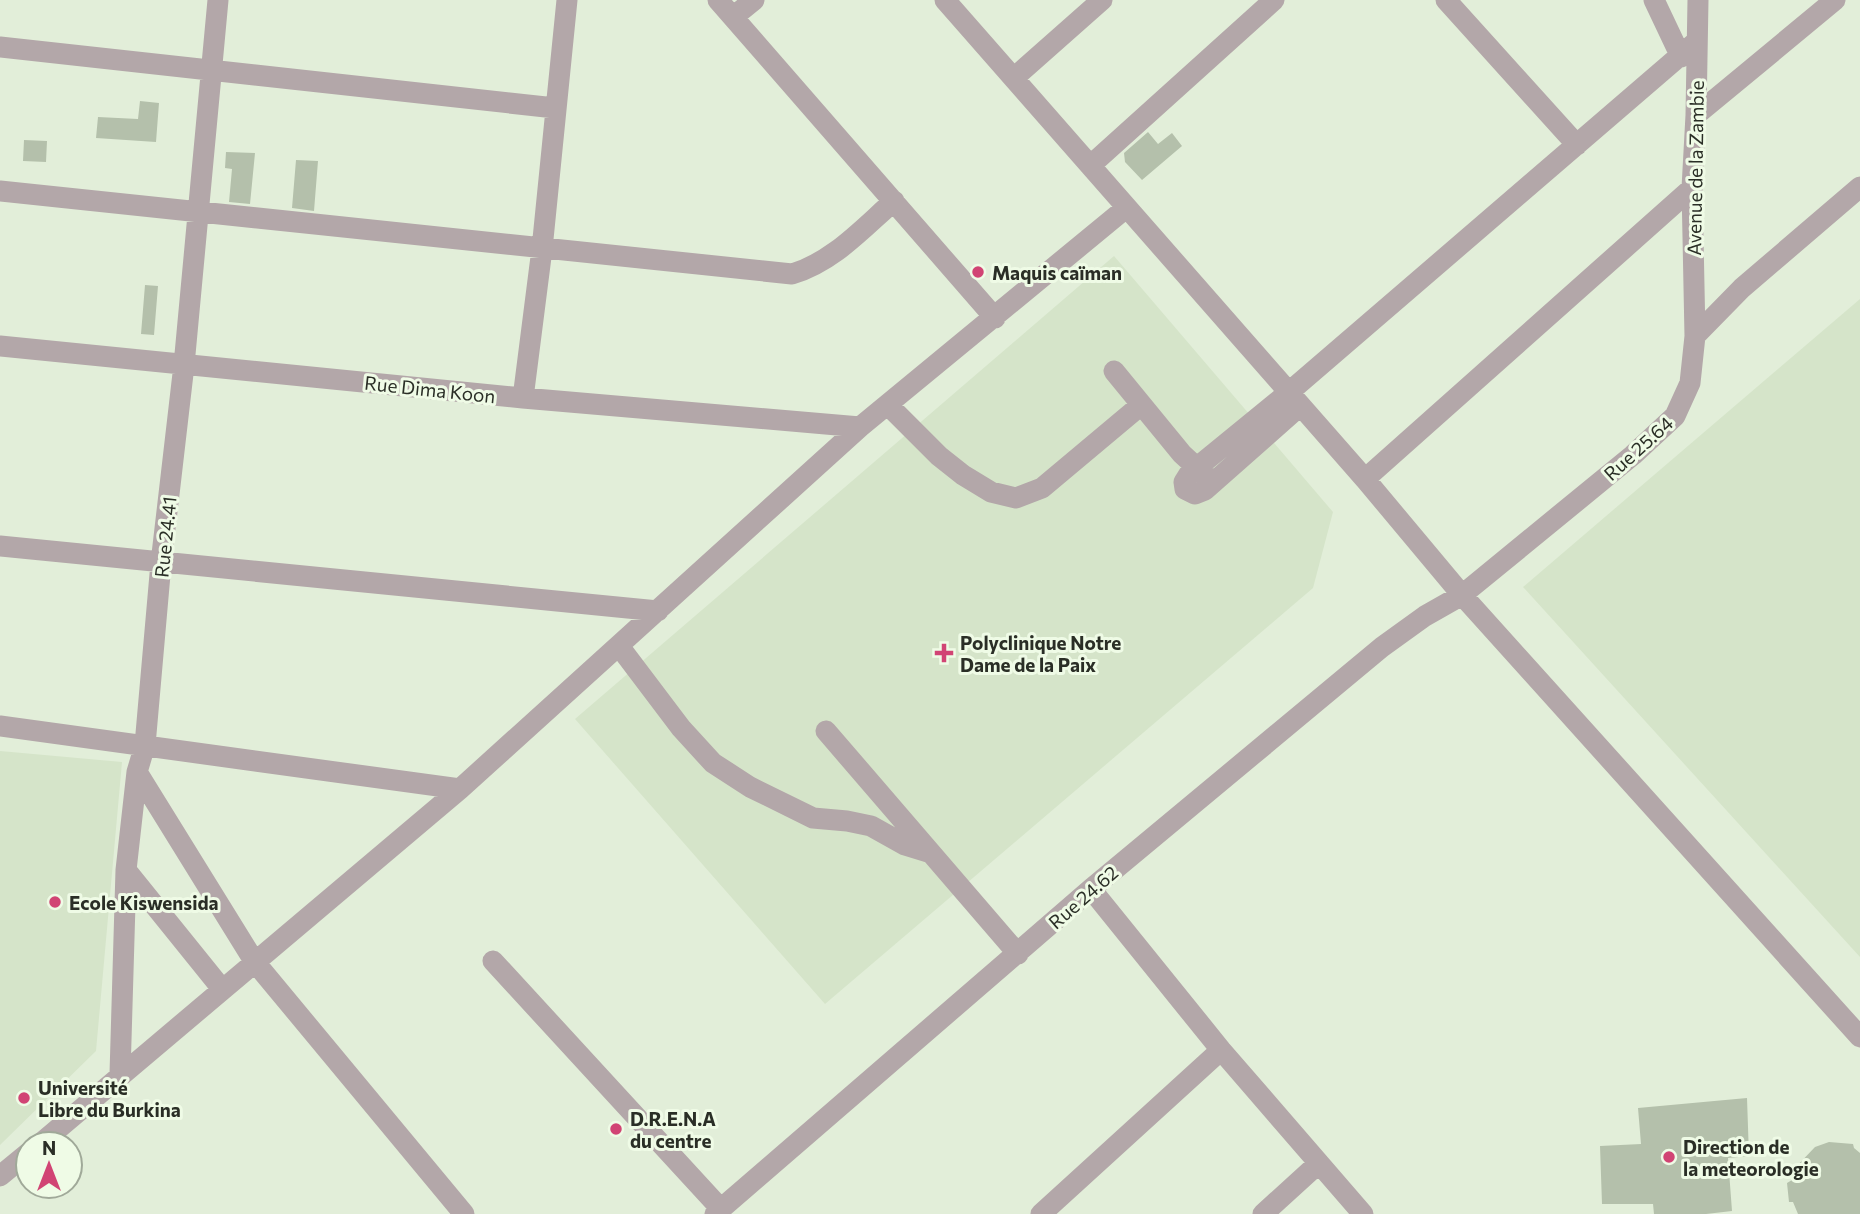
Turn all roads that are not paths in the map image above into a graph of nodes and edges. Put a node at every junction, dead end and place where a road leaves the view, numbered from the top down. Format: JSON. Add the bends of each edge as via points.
{"nodes":[{"id":1,"x":218,"y":0,"type":"edge"},
{"id":2,"x":567,"y":0,"type":"edge"},
{"id":3,"x":718,"y":0,"type":"edge"},
{"id":4,"x":754,"y":0,"type":"edge"},
{"id":5,"x":946,"y":0,"type":"edge"},
{"id":6,"x":1102,"y":0,"type":"edge"},
{"id":7,"x":1274,"y":0,"type":"edge"},
{"id":8,"x":1446,"y":0,"type":"edge"},
{"id":9,"x":1654,"y":0,"type":"edge"},
{"id":10,"x":1698,"y":0,"type":"edge"},
{"id":11,"x":1835,"y":0,"type":"edge"},
{"id":12,"x":733,"y":17,"type":"junction"},
{"id":13,"x":1697,"y":41,"type":"junction"},
{"id":14,"x":0,"y":47,"type":"edge"},
{"id":15,"x":1681,"y":57,"type":"junction"},
{"id":16,"x":211,"y":71,"type":"junction"},
{"id":17,"x":1014,"y":77,"type":"junction"},
{"id":18,"x":555,"y":108,"type":"junction"},
{"id":19,"x":1696,"y":115,"type":"junction"},
{"id":20,"x":1577,"y":145,"type":"junction"},
{"id":21,"x":1091,"y":165,"type":"junction"},
{"id":22,"x":1860,"y":187,"type":"edge"},
{"id":23,"x":1692,"y":188,"type":"junction"},
{"id":24,"x":0,"y":191,"type":"edge"},
{"id":25,"x":894,"y":201,"type":"junction"},
{"id":26,"x":1126,"y":208,"type":"junction"},
{"id":27,"x":198,"y":211,"type":"junction"},
{"id":28,"x":542,"y":250,"type":"junction"},
{"id":29,"x":995,"y":318,"type":"junction"},
{"id":30,"x":1695,"y":336,"type":"junction"},
{"id":31,"x":0,"y":346,"type":"edge"},
{"id":32,"x":184,"y":365,"type":"junction"},
{"id":33,"x":1114,"y":370,"type":"dead end"},
{"id":34,"x":523,"y":398,"type":"junction"},
{"id":35,"x":1294,"y":399,"type":"junction"},
{"id":36,"x":888,"y":405,"type":"junction"},
{"id":37,"x":1140,"y":405,"type":"junction"},
{"id":38,"x":860,"y":428,"type":"junction"},
{"id":39,"x":1196,"y":467,"type":"junction"},
{"id":40,"x":1365,"y":479,"type":"junction"},
{"id":41,"x":0,"y":546,"type":"edge"},
{"id":42,"x":161,"y":563,"type":"junction"},
{"id":43,"x":1462,"y":595,"type":"junction"},
{"id":44,"x":657,"y":611,"type":"junction"},
{"id":45,"x":619,"y":646,"type":"junction"},
{"id":46,"x":0,"y":726,"type":"edge"},
{"id":47,"x":826,"y":731,"type":"dead end"},
{"id":48,"x":145,"y":745,"type":"junction"},
{"id":49,"x":137,"y":772,"type":"junction"},
{"id":50,"x":460,"y":789,"type":"junction"},
{"id":51,"x":931,"y":853,"type":"junction"},
{"id":52,"x":126,"y":870,"type":"junction"},
{"id":53,"x":1091,"y":889,"type":"junction"},
{"id":54,"x":1018,"y":954,"type":"junction"},
{"id":55,"x":254,"y":961,"type":"junction"},
{"id":56,"x":493,"y":961,"type":"dead end"},
{"id":57,"x":222,"y":989,"type":"junction"},
{"id":58,"x":1860,"y":1038,"type":"edge"},
{"id":59,"x":1221,"y":1050,"type":"junction"},
{"id":60,"x":120,"y":1074,"type":"junction"},
{"id":61,"x":56,"y":1130,"type":"edge"},
{"id":62,"x":1319,"y":1163,"type":"junction"},
{"id":63,"x":14,"y":1164,"type":"edge"},
{"id":64,"x":0,"y":1176,"type":"edge"},
{"id":65,"x":718,"y":1211,"type":"edge"},
{"id":66,"x":464,"y":1214,"type":"edge"},
{"id":67,"x":1041,"y":1214,"type":"edge"},
{"id":68,"x":1263,"y":1214,"type":"edge"},
{"id":69,"x":1363,"y":1214,"type":"edge"}],
"edges":[{"from":1,"to":16,"type":"street","name":"Rue 24.41"},
{"from":2,"to":18,"type":"street"},
{"from":3,"to":12,"type":"street"},
{"from":4,"to":12,"type":"street"},
{"from":5,"to":17,"type":"street"},
{"from":6,"to":17,"type":"street"},
{"from":7,"to":21,"type":"street"},
{"from":8,"to":20,"type":"street"},
{"from":9,"to":15,"type":"street"},
{"from":10,"to":13,"type":"street","name":"Avenue de la Zambie"},
{"from":11,"to":19,"type":"street"},
{"from":12,"to":25,"type":"street"},
{"from":13,"to":15,"type":"street"},
{"from":13,"to":19,"type":"street","name":"Avenue de la Zambie"},
{"from":14,"to":16,"type":"street"},
{"from":15,"to":20,"type":"street"},
{"from":16,"to":18,"type":"street"},
{"from":16,"to":27,"type":"street","name":"Rue 24.41"},
{"from":17,"to":21,"type":"street"},
{"from":18,"to":28,"type":"street"},
{"from":19,"to":23,"type":"street","name":"Avenue de la Zambie"},
{"from":20,"to":35,"type":"street"},
{"from":21,"to":26,"type":"street"},
{"from":22,"to":30,"type":"street","via":[[1742,288]]},
{"from":23,"to":30,"type":"street","name":"Avenue de la Zambie"},
{"from":23,"to":40,"type":"street"},
{"from":24,"to":27,"type":"street"},
{"from":25,"to":28,"type":"street","via":[[828,258],[792,274]]},
{"from":25,"to":29,"type":"street"},
{"from":26,"to":29,"type":"street"},
{"from":26,"to":35,"type":"street"},
{"from":27,"to":28,"type":"street"},
{"from":27,"to":32,"type":"street","name":"Rue 24.41"},
{"from":28,"to":34,"type":"street"},
{"from":29,"to":36,"type":"street"},
{"from":30,"to":43,"type":"street","name":"Rue 25.64","via":[[1690,383],[1675,416]]},
{"from":31,"to":32,"type":"street","name":"Rue Dima Koon"},
{"from":32,"to":34,"type":"street","name":"Rue Dima Koon"},
{"from":32,"to":42,"type":"street","name":"Rue 24.41"},
{"from":33,"to":37,"type":"street"},
{"from":34,"to":38,"type":"street","name":"Rue Dima Koon"},
{"from":35,"to":39,"type":"street"},
{"from":35,"to":39,"type":"street","via":[[1213,484]]},
{"from":35,"to":40,"type":"street"},
{"from":36,"to":37,"type":"street","via":[[963,475],[991,492],[1016,498],[1042,488]]},
{"from":36,"to":38,"type":"street"},
{"from":37,"to":39,"type":"street"},
{"from":38,"to":44,"type":"street"},
{"from":40,"to":43,"type":"street"},
{"from":41,"to":42,"type":"street"},
{"from":42,"to":44,"type":"street"},
{"from":42,"to":48,"type":"street","name":"Rue 24.41"},
{"from":43,"to":53,"type":"street","name":"Rue 24.62","via":[[1382,647]]},
{"from":43,"to":58,"type":"street"},
{"from":44,"to":45,"type":"street"},
{"from":45,"to":50,"type":"street"},
{"from":45,"to":51,"type":"street","via":[[713,763],[750,788],[813,818],[871,826]]},
{"from":46,"to":48,"type":"street"},
{"from":47,"to":51,"type":"street"},
{"from":48,"to":49,"type":"street","name":"Rue 24.41"},
{"from":48,"to":50,"type":"street"},
{"from":49,"to":52,"type":"street","name":"Rue 24.41"},
{"from":49,"to":55,"type":"street"},
{"from":50,"to":55,"type":"street"},
{"from":51,"to":54,"type":"street"},
{"from":52,"to":57,"type":"street"},
{"from":52,"to":60,"type":"street","name":"Rue 24.41"},
{"from":53,"to":54,"type":"street","name":"Rue 24.62"},
{"from":53,"to":59,"type":"street"},
{"from":54,"to":65,"type":"street","name":"Rue 24.62"},
{"from":55,"to":57,"type":"street"},
{"from":55,"to":66,"type":"street"},
{"from":56,"to":65,"type":"street"},
{"from":57,"to":60,"type":"street"},
{"from":59,"to":62,"type":"street"},
{"from":59,"to":67,"type":"street"},
{"from":60,"to":61,"type":"street"},
{"from":62,"to":68,"type":"street"},
{"from":62,"to":69,"type":"street"},
{"from":63,"to":64,"type":"street"}]}
